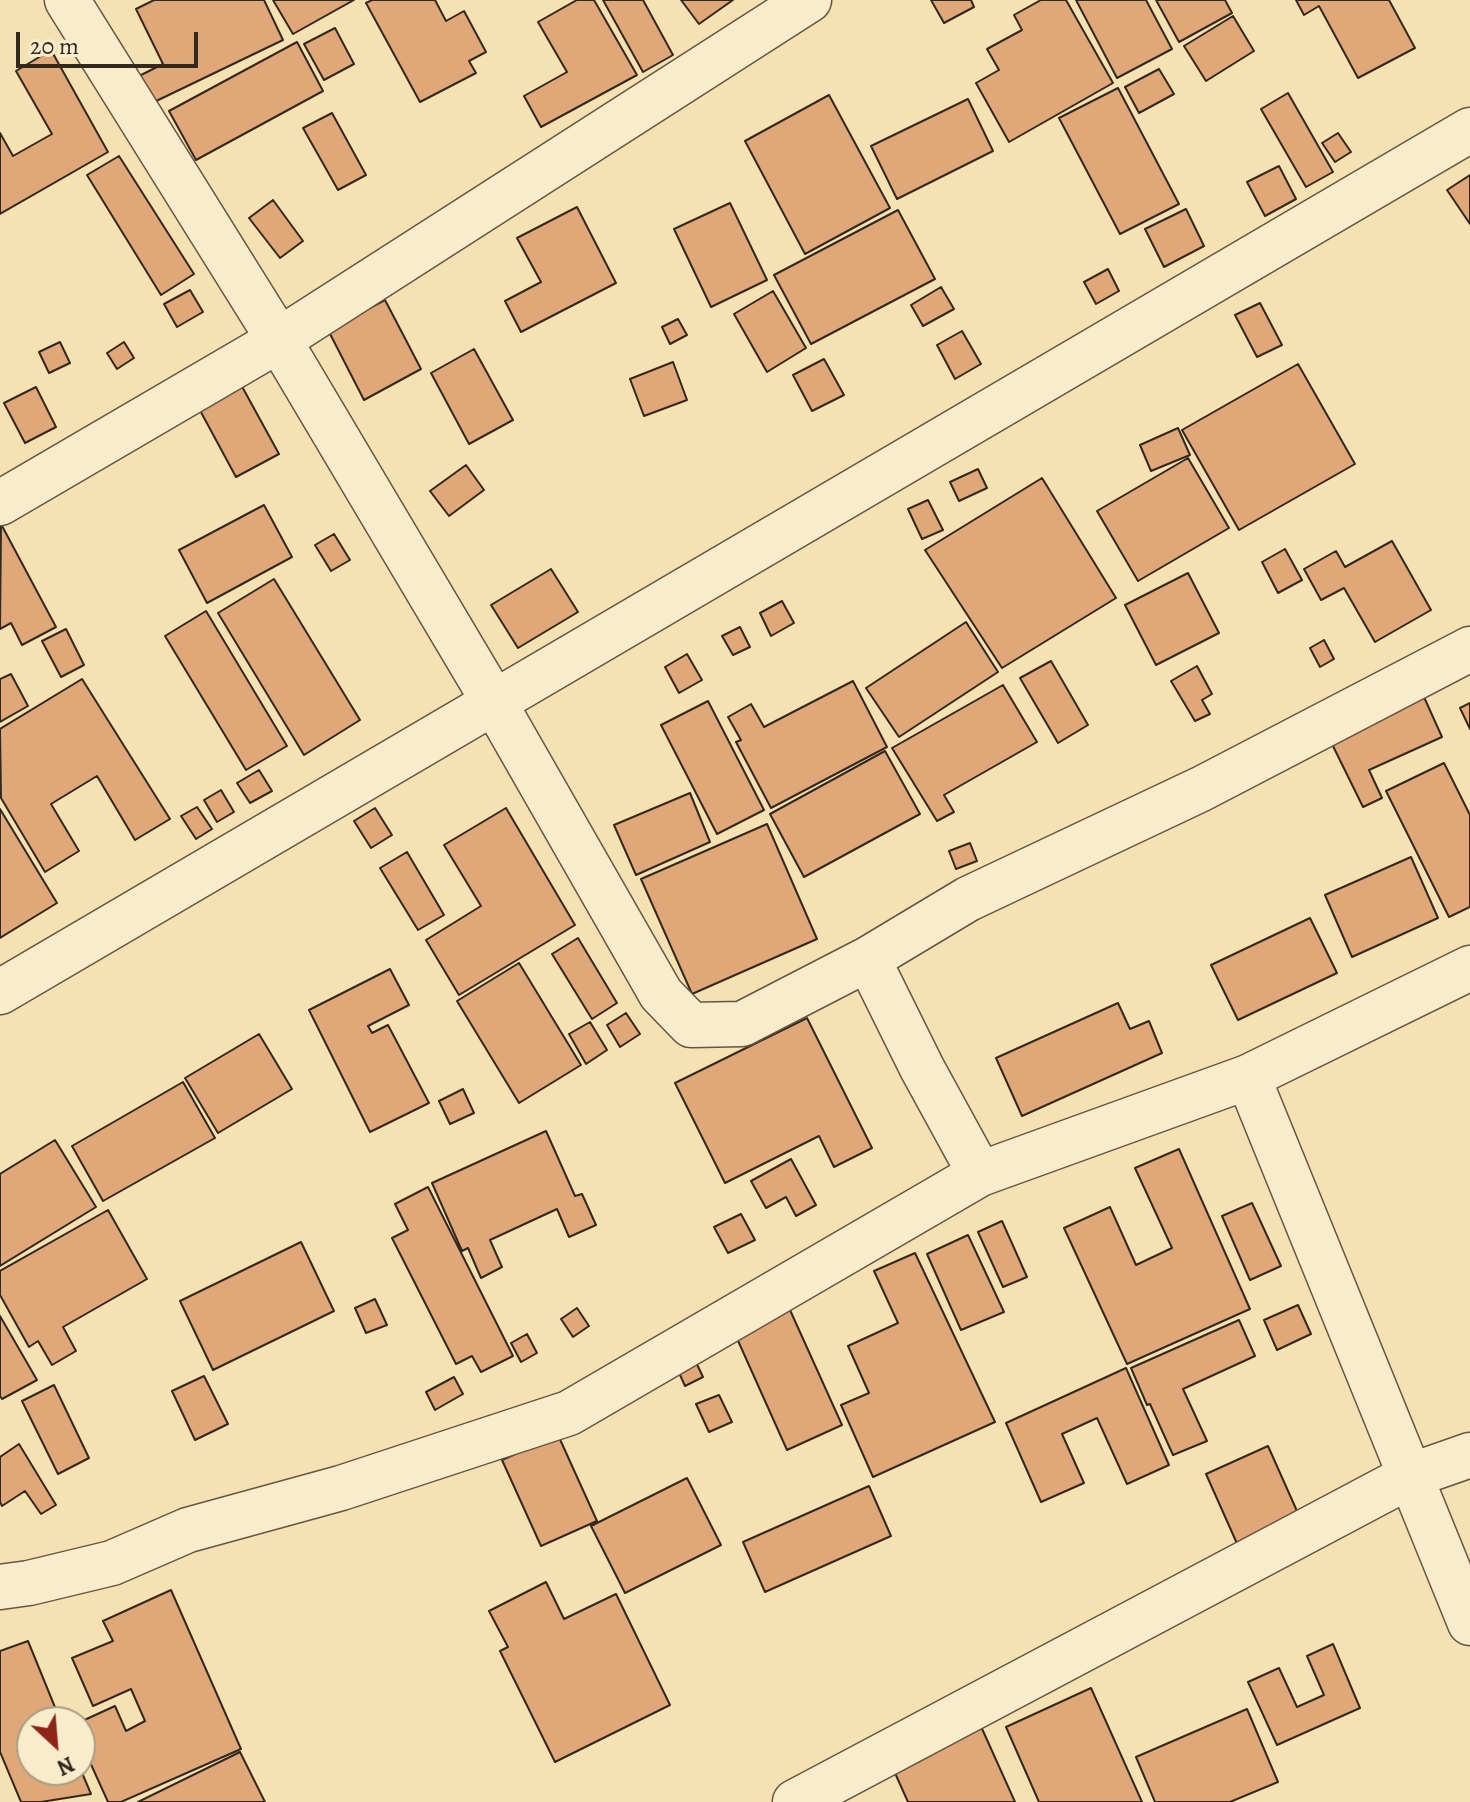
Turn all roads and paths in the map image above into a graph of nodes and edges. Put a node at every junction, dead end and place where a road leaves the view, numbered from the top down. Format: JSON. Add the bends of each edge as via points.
{"nodes":[{"id":1,"x":67,"y":0,"type":"edge"},
{"id":2,"x":809,"y":0,"type":"edge"},
{"id":3,"x":1470,"y":130,"type":"edge"},
{"id":4,"x":279,"y":340,"type":"junction"},
{"id":5,"x":0,"y":503,"type":"edge"},
{"id":6,"x":1470,"y":649,"type":"edge"},
{"id":7,"x":494,"y":702,"type":"junction"},
{"id":8,"x":868,"y":959,"type":"junction"},
{"id":9,"x":1470,"y":968,"type":"edge"},
{"id":10,"x":0,"y":992,"type":"edge"},
{"id":11,"x":1248,"y":1077,"type":"junction"},
{"id":12,"x":980,"y":1174,"type":"junction"},
{"id":13,"x":1470,"y":1455,"type":"edge"},
{"id":14,"x":1410,"y":1476,"type":"junction"},
{"id":15,"x":0,"y":1587,"type":"edge"},
{"id":16,"x":1470,"y":1623,"type":"edge"},
{"id":17,"x":795,"y":1802,"type":"edge"}],
"edges":[{"from":1,"to":4,"type":"street"},
{"from":2,"to":4,"type":"street"},
{"from":3,"to":7,"type":"street"},
{"from":4,"to":5,"type":"street"},
{"from":4,"to":7,"type":"street"},
{"from":6,"to":8,"type":"street","via":[[1201,789],[968,899]]},
{"from":7,"to":8,"type":"street","via":[[661,994],[691,1025],[742,1024]]},
{"from":7,"to":10,"type":"street"},
{"from":8,"to":12,"type":"street"},
{"from":9,"to":11,"type":"street"},
{"from":11,"to":12,"type":"street"},
{"from":11,"to":14,"type":"street"},
{"from":12,"to":15,"type":"street","via":[[569,1413],[341,1488],[188,1530],[112,1563]]},
{"from":13,"to":14,"type":"street"},
{"from":14,"to":16,"type":"street"},
{"from":14,"to":17,"type":"street"}]}
